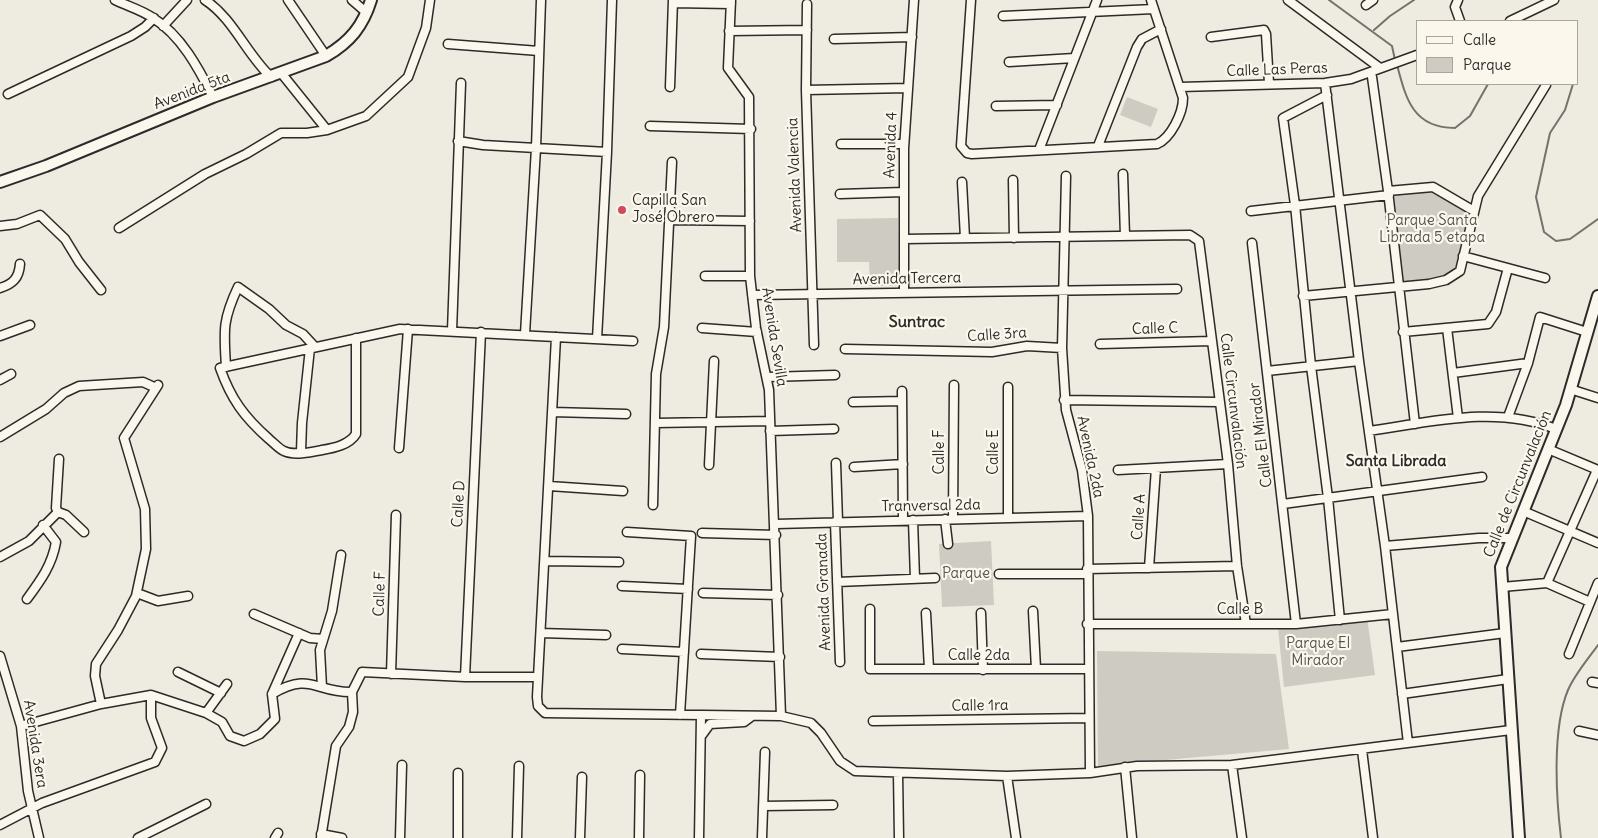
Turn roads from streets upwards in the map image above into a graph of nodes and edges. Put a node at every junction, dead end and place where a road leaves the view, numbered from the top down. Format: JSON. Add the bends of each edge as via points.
{"nodes":[{"id":1,"x":115,"y":0,"type":"edge"},
{"id":2,"x":187,"y":0,"type":"edge"},
{"id":3,"x":205,"y":0,"type":"edge"},
{"id":4,"x":288,"y":0,"type":"edge"},
{"id":5,"x":352,"y":0,"type":"edge"},
{"id":6,"x":371,"y":0,"type":"edge"},
{"id":7,"x":430,"y":0,"type":"edge"},
{"id":8,"x":541,"y":0,"type":"edge"},
{"id":9,"x":612,"y":0,"type":"edge"},
{"id":10,"x":914,"y":0,"type":"edge"},
{"id":11,"x":971,"y":0,"type":"edge"},
{"id":12,"x":1097,"y":0,"type":"edge"},
{"id":13,"x":1288,"y":0,"type":"edge"},
{"id":14,"x":1458,"y":0,"type":"edge"},
{"id":15,"x":1554,"y":0,"type":"edge"},
{"id":16,"x":673,"y":1,"type":"edge"},
{"id":17,"x":126,"y":2,"type":"edge"},
{"id":18,"x":731,"y":2,"type":"edge"},
{"id":19,"x":1153,"y":3,"type":"edge"},
{"id":20,"x":1541,"y":3,"type":"edge"},
{"id":21,"x":807,"y":4,"type":"dead end"},
{"id":22,"x":1092,"y":12,"type":"junction"},
{"id":23,"x":367,"y":13,"type":"junction"},
{"id":24,"x":1004,"y":16,"type":"dead end"},
{"id":25,"x":154,"y":18,"type":"junction"},
{"id":26,"x":1460,"y":20,"type":"edge"},
{"id":27,"x":1512,"y":20,"type":"edge"},
{"id":28,"x":163,"y":26,"type":"junction"},
{"id":29,"x":807,"y":30,"type":"junction"},
{"id":30,"x":1161,"y":30,"type":"junction"},
{"id":31,"x":728,"y":31,"type":"junction"},
{"id":32,"x":1211,"y":36,"type":"dead end"},
{"id":33,"x":834,"y":38,"type":"dead end"},
{"id":34,"x":912,"y":38,"type":"junction"},
{"id":35,"x":448,"y":44,"type":"dead end"},
{"id":36,"x":539,"y":51,"type":"junction"},
{"id":37,"x":326,"y":56,"type":"junction"},
{"id":38,"x":1413,"y":56,"type":"edge"},
{"id":39,"x":1074,"y":58,"type":"junction"},
{"id":40,"x":1009,"y":62,"type":"dead end"},
{"id":41,"x":1382,"y":68,"type":"junction"},
{"id":42,"x":282,"y":74,"type":"junction"},
{"id":43,"x":1372,"y":77,"type":"dead end"},
{"id":44,"x":271,"y":78,"type":"junction"},
{"id":45,"x":461,"y":83,"type":"dead end"},
{"id":46,"x":1269,"y":83,"type":"junction"},
{"id":47,"x":1325,"y":83,"type":"junction"},
{"id":48,"x":1546,"y":85,"type":"edge"},
{"id":49,"x":1193,"y":86,"type":"junction"},
{"id":50,"x":670,"y":87,"type":"dead end"},
{"id":51,"x":1180,"y":87,"type":"junction"},
{"id":52,"x":908,"y":88,"type":"junction"},
{"id":53,"x":806,"y":90,"type":"junction"},
{"id":54,"x":8,"y":94,"type":"dead end"},
{"id":55,"x":1327,"y":95,"type":"junction"},
{"id":56,"x":213,"y":97,"type":"junction"},
{"id":57,"x":1183,"y":98,"type":"junction"},
{"id":58,"x":1057,"y":105,"type":"junction"},
{"id":59,"x":996,"y":106,"type":"dead end"},
{"id":60,"x":650,"y":126,"type":"dead end"},
{"id":61,"x":751,"y":129,"type":"junction"},
{"id":62,"x":327,"y":130,"type":"junction"},
{"id":63,"x":458,"y":141,"type":"junction"},
{"id":64,"x":841,"y":144,"type":"dead end"},
{"id":65,"x":904,"y":144,"type":"junction"},
{"id":66,"x":1098,"y":146,"type":"junction"},
{"id":67,"x":536,"y":148,"type":"junction"},
{"id":68,"x":1039,"y":150,"type":"junction"},
{"id":69,"x":607,"y":152,"type":"junction"},
{"id":70,"x":672,"y":162,"type":"dead end"},
{"id":71,"x":1123,"y":174,"type":"dead end"},
{"id":72,"x":1066,"y":176,"type":"dead end"},
{"id":73,"x":1013,"y":180,"type":"dead end"},
{"id":74,"x":0,"y":182,"type":"edge"},
{"id":75,"x":962,"y":182,"type":"dead end"},
{"id":76,"x":903,"y":192,"type":"junction"},
{"id":77,"x":1389,"y":193,"type":"junction"},
{"id":78,"x":840,"y":194,"type":"dead end"},
{"id":79,"x":1339,"y":201,"type":"junction"},
{"id":80,"x":1295,"y":205,"type":"junction"},
{"id":81,"x":1474,"y":210,"type":"junction"},
{"id":82,"x":1251,"y":211,"type":"dead end"},
{"id":83,"x":669,"y":220,"type":"junction"},
{"id":84,"x":750,"y":221,"type":"junction"},
{"id":85,"x":0,"y":226,"type":"edge"},
{"id":86,"x":119,"y":228,"type":"dead end"},
{"id":87,"x":1125,"y":236,"type":"junction"},
{"id":88,"x":1064,"y":237,"type":"junction"},
{"id":89,"x":965,"y":238,"type":"junction"},
{"id":90,"x":1014,"y":238,"type":"junction"},
{"id":91,"x":904,"y":239,"type":"junction"},
{"id":92,"x":1252,"y":242,"type":"dead end"},
{"id":93,"x":1463,"y":256,"type":"junction"},
{"id":94,"x":20,"y":264,"type":"dead end"},
{"id":95,"x":1508,"y":268,"type":"junction"},
{"id":96,"x":705,"y":276,"type":"dead end"},
{"id":97,"x":750,"y":276,"type":"junction"},
{"id":98,"x":1545,"y":278,"type":"dead end"},
{"id":99,"x":1400,"y":287,"type":"junction"},
{"id":100,"x":0,"y":288,"type":"edge"},
{"id":101,"x":1177,"y":289,"type":"dead end"},
{"id":102,"x":101,"y":290,"type":"dead end"},
{"id":103,"x":1351,"y":290,"type":"junction"},
{"id":104,"x":1062,"y":291,"type":"junction"},
{"id":105,"x":904,"y":292,"type":"junction"},
{"id":106,"x":812,"y":294,"type":"junction"},
{"id":107,"x":752,"y":295,"type":"junction"},
{"id":108,"x":1303,"y":296,"type":"junction"},
{"id":109,"x":1598,"y":296,"type":"edge"},
{"id":110,"x":30,"y":325,"type":"dead end"},
{"id":111,"x":702,"y":328,"type":"dead end"},
{"id":112,"x":1447,"y":328,"type":"junction"},
{"id":113,"x":408,"y":329,"type":"junction"},
{"id":114,"x":452,"y":331,"type":"junction"},
{"id":115,"x":481,"y":332,"type":"junction"},
{"id":116,"x":757,"y":332,"type":"junction"},
{"id":117,"x":1403,"y":332,"type":"junction"},
{"id":118,"x":1587,"y":332,"type":"junction"},
{"id":119,"x":525,"y":334,"type":"junction"},
{"id":120,"x":0,"y":336,"type":"edge"},
{"id":121,"x":556,"y":337,"type":"junction"},
{"id":122,"x":356,"y":338,"type":"junction"},
{"id":123,"x":597,"y":339,"type":"junction"},
{"id":124,"x":633,"y":341,"type":"dead end"},
{"id":125,"x":1212,"y":341,"type":"junction"},
{"id":126,"x":1100,"y":344,"type":"dead end"},
{"id":127,"x":814,"y":345,"type":"dead end"},
{"id":128,"x":313,"y":347,"type":"junction"},
{"id":129,"x":1062,"y":348,"type":"junction"},
{"id":130,"x":844,"y":349,"type":"dead end"},
{"id":131,"x":714,"y":361,"type":"dead end"},
{"id":132,"x":1359,"y":361,"type":"junction"},
{"id":133,"x":1528,"y":362,"type":"junction"},
{"id":134,"x":1311,"y":366,"type":"junction"},
{"id":135,"x":226,"y":367,"type":"junction"},
{"id":136,"x":1268,"y":372,"type":"junction"},
{"id":137,"x":1452,"y":373,"type":"junction"},
{"id":138,"x":11,"y":374,"type":"dead end"},
{"id":139,"x":836,"y":375,"type":"dead end"},
{"id":140,"x":768,"y":377,"type":"junction"},
{"id":141,"x":0,"y":380,"type":"edge"},
{"id":142,"x":954,"y":385,"type":"dead end"},
{"id":143,"x":1008,"y":387,"type":"dead end"},
{"id":144,"x":1570,"y":390,"type":"junction"},
{"id":145,"x":902,"y":391,"type":"dead end"},
{"id":146,"x":1598,"y":398,"type":"edge"},
{"id":147,"x":1064,"y":400,"type":"junction"},
{"id":148,"x":853,"y":402,"type":"dead end"},
{"id":149,"x":902,"y":402,"type":"junction"},
{"id":150,"x":1218,"y":402,"type":"junction"},
{"id":151,"x":553,"y":412,"type":"junction"},
{"id":152,"x":626,"y":414,"type":"dead end"},
{"id":153,"x":1508,"y":417,"type":"junction"},
{"id":154,"x":1458,"y":418,"type":"junction"},
{"id":155,"x":710,"y":421,"type":"junction"},
{"id":156,"x":770,"y":422,"type":"junction"},
{"id":157,"x":656,"y":423,"type":"junction"},
{"id":158,"x":1415,"y":424,"type":"junction"},
{"id":159,"x":834,"y":428,"type":"dead end"},
{"id":160,"x":1556,"y":429,"type":"junction"},
{"id":161,"x":770,"y":431,"type":"junction"},
{"id":162,"x":1369,"y":431,"type":"junction"},
{"id":163,"x":0,"y":437,"type":"edge"},
{"id":164,"x":399,"y":448,"type":"dead end"},
{"id":165,"x":1548,"y":449,"type":"junction"},
{"id":166,"x":301,"y":452,"type":"junction"},
{"id":167,"x":59,"y":459,"type":"dead end"},
{"id":168,"x":836,"y":463,"type":"dead end"},
{"id":169,"x":903,"y":464,"type":"junction"},
{"id":170,"x":1228,"y":464,"type":"junction"},
{"id":171,"x":709,"y":465,"type":"dead end"},
{"id":172,"x":854,"y":467,"type":"dead end"},
{"id":173,"x":1156,"y":468,"type":"junction"},
{"id":174,"x":1118,"y":470,"type":"dead end"},
{"id":175,"x":1597,"y":470,"type":"edge"},
{"id":176,"x":1482,"y":477,"type":"dead end"},
{"id":177,"x":549,"y":486,"type":"junction"},
{"id":178,"x":1378,"y":491,"type":"junction"},
{"id":179,"x":623,"y":492,"type":"dead end"},
{"id":180,"x":1328,"y":498,"type":"junction"},
{"id":181,"x":1283,"y":504,"type":"junction"},
{"id":182,"x":653,"y":505,"type":"dead end"},
{"id":183,"x":1523,"y":511,"type":"junction"},
{"id":184,"x":58,"y":512,"type":"junction"},
{"id":185,"x":396,"y":515,"type":"dead end"},
{"id":186,"x":1088,"y":516,"type":"junction"},
{"id":187,"x":1008,"y":518,"type":"junction"},
{"id":188,"x":949,"y":519,"type":"junction"},
{"id":189,"x":903,"y":520,"type":"junction"},
{"id":190,"x":913,"y":520,"type":"junction"},
{"id":191,"x":837,"y":522,"type":"junction"},
{"id":192,"x":776,"y":524,"type":"junction"},
{"id":193,"x":43,"y":525,"type":"junction"},
{"id":194,"x":1569,"y":531,"type":"junction"},
{"id":195,"x":84,"y":532,"type":"dead end"},
{"id":196,"x":628,"y":532,"type":"dead end"},
{"id":197,"x":702,"y":533,"type":"dead end"},
{"id":198,"x":776,"y":535,"type":"junction"},
{"id":199,"x":1512,"y":538,"type":"junction"},
{"id":200,"x":1598,"y":543,"type":"edge"},
{"id":201,"x":948,"y":544,"type":"dead end"},
{"id":202,"x":1386,"y":546,"type":"junction"},
{"id":203,"x":341,"y":555,"type":"dead end"},
{"id":204,"x":0,"y":557,"type":"edge"},
{"id":205,"x":545,"y":561,"type":"junction"},
{"id":206,"x":619,"y":562,"type":"dead end"},
{"id":207,"x":1237,"y":566,"type":"junction"},
{"id":208,"x":1149,"y":568,"type":"junction"},
{"id":209,"x":1088,"y":572,"type":"junction"},
{"id":210,"x":999,"y":574,"type":"dead end"},
{"id":211,"x":935,"y":578,"type":"dead end"},
{"id":212,"x":915,"y":579,"type":"junction"},
{"id":213,"x":837,"y":582,"type":"junction"},
{"id":214,"x":1547,"y":583,"type":"junction"},
{"id":215,"x":1598,"y":583,"type":"edge"},
{"id":216,"x":622,"y":586,"type":"dead end"},
{"id":217,"x":1502,"y":586,"type":"junction"},
{"id":218,"x":688,"y":589,"type":"junction"},
{"id":219,"x":137,"y":593,"type":"junction"},
{"id":220,"x":702,"y":593,"type":"dead end"},
{"id":221,"x":778,"y":595,"type":"junction"},
{"id":222,"x":188,"y":596,"type":"dead end"},
{"id":223,"x":27,"y":599,"type":"dead end"},
{"id":224,"x":1590,"y":602,"type":"junction"},
{"id":225,"x":870,"y":609,"type":"dead end"},
{"id":226,"x":1033,"y":611,"type":"dead end"},
{"id":227,"x":926,"y":613,"type":"dead end"},
{"id":228,"x":981,"y":613,"type":"dead end"},
{"id":229,"x":254,"y":614,"type":"dead end"},
{"id":230,"x":1393,"y":614,"type":"junction"},
{"id":231,"x":1340,"y":620,"type":"junction"},
{"id":232,"x":1087,"y":624,"type":"junction"},
{"id":233,"x":1246,"y":624,"type":"junction"},
{"id":234,"x":1296,"y":624,"type":"junction"},
{"id":235,"x":299,"y":633,"type":"junction"},
{"id":236,"x":541,"y":633,"type":"junction"},
{"id":237,"x":1505,"y":633,"type":"junction"},
{"id":238,"x":606,"y":635,"type":"dead end"},
{"id":239,"x":322,"y":639,"type":"junction"},
{"id":240,"x":1397,"y":647,"type":"junction"},
{"id":241,"x":622,"y":649,"type":"dead end"},
{"id":242,"x":684,"y":652,"type":"junction"},
{"id":243,"x":701,"y":654,"type":"dead end"},
{"id":244,"x":1569,"y":654,"type":"dead end"},
{"id":245,"x":0,"y":656,"type":"edge"},
{"id":246,"x":780,"y":657,"type":"junction"},
{"id":247,"x":840,"y":662,"type":"dead end"},
{"id":248,"x":929,"y":669,"type":"junction"},
{"id":249,"x":1036,"y":669,"type":"junction"},
{"id":250,"x":1088,"y":669,"type":"junction"},
{"id":251,"x":983,"y":670,"type":"junction"},
{"id":252,"x":178,"y":672,"type":"dead end"},
{"id":253,"x":392,"y":674,"type":"junction"},
{"id":254,"x":465,"y":677,"type":"junction"},
{"id":255,"x":538,"y":677,"type":"junction"},
{"id":256,"x":1508,"y":679,"type":"junction"},
{"id":257,"x":227,"y":684,"type":"dead end"},
{"id":258,"x":322,"y":687,"type":"junction"},
{"id":259,"x":352,"y":692,"type":"junction"},
{"id":260,"x":221,"y":693,"type":"junction"},
{"id":261,"x":272,"y":694,"type":"junction"},
{"id":262,"x":1402,"y":694,"type":"junction"},
{"id":263,"x":151,"y":696,"type":"junction"},
{"id":264,"x":101,"y":704,"type":"junction"},
{"id":265,"x":206,"y":714,"type":"junction"},
{"id":266,"x":680,"y":715,"type":"junction"},
{"id":267,"x":702,"y":716,"type":"junction"},
{"id":268,"x":752,"y":716,"type":"junction"},
{"id":269,"x":781,"y":716,"type":"junction"},
{"id":270,"x":1088,"y":718,"type":"junction"},
{"id":271,"x":872,"y":721,"type":"dead end"},
{"id":272,"x":21,"y":726,"type":"junction"},
{"id":273,"x":1512,"y":730,"type":"junction"},
{"id":274,"x":1579,"y":731,"type":"dead end"},
{"id":275,"x":1598,"y":735,"type":"edge"},
{"id":276,"x":701,"y":736,"type":"junction"},
{"id":277,"x":1408,"y":743,"type":"junction"},
{"id":278,"x":1362,"y":750,"type":"junction"},
{"id":279,"x":765,"y":752,"type":"dead end"},
{"id":280,"x":402,"y":765,"type":"dead end"},
{"id":281,"x":1232,"y":765,"type":"junction"},
{"id":282,"x":519,"y":766,"type":"dead end"},
{"id":283,"x":1125,"y":767,"type":"junction"},
{"id":284,"x":898,"y":772,"type":"junction"},
{"id":285,"x":458,"y":773,"type":"dead end"},
{"id":286,"x":1090,"y":773,"type":"junction"},
{"id":287,"x":640,"y":775,"type":"dead end"},
{"id":288,"x":1007,"y":776,"type":"junction"},
{"id":289,"x":582,"y":777,"type":"dead end"},
{"id":290,"x":206,"y":804,"type":"dead end"},
{"id":291,"x":833,"y":805,"type":"dead end"},
{"id":292,"x":763,"y":806,"type":"junction"},
{"id":293,"x":32,"y":809,"type":"junction"},
{"id":294,"x":0,"y":825,"type":"edge"},
{"id":295,"x":321,"y":836,"type":"edge"},
{"id":296,"x":39,"y":838,"type":"edge"},
{"id":297,"x":138,"y":838,"type":"edge"},
{"id":298,"x":342,"y":838,"type":"edge"},
{"id":299,"x":400,"y":838,"type":"edge"},
{"id":300,"x":458,"y":838,"type":"edge"},
{"id":301,"x":517,"y":838,"type":"edge"},
{"id":302,"x":580,"y":838,"type":"edge"},
{"id":303,"x":639,"y":838,"type":"edge"},
{"id":304,"x":699,"y":838,"type":"edge"},
{"id":305,"x":762,"y":838,"type":"edge"},
{"id":306,"x":900,"y":838,"type":"edge"},
{"id":307,"x":1016,"y":838,"type":"edge"},
{"id":308,"x":1132,"y":838,"type":"edge"},
{"id":309,"x":1242,"y":838,"type":"edge"},
{"id":310,"x":1373,"y":838,"type":"edge"},
{"id":311,"x":1519,"y":838,"type":"edge"}],
"edges":[{"from":1,"to":17,"type":"street"},
{"from":2,"to":28,"type":"street"},
{"from":3,"to":44,"type":"street","via":[[218,10]]},
{"from":4,"to":37,"type":"street"},
{"from":5,"to":23,"type":"street"},
{"from":6,"to":23,"type":"street","name":"Avenida 5ta"},
{"from":7,"to":62,"type":"street","via":[[426,28],[408,77],[366,116]]},
{"from":8,"to":36,"type":"street"},
{"from":9,"to":69,"type":"street"},
{"from":10,"to":34,"type":"street","name":"Avenida 4"},
{"from":11,"to":68,"type":"street","via":[[961,146],[966,153],[972,154]]},
{"from":12,"to":22,"type":"street"},
{"from":13,"to":41,"type":"street"},
{"from":14,"to":26,"type":"street","via":[[1455,6]]},
{"from":15,"to":20,"type":"street"},
{"from":16,"to":18,"type":"street"},
{"from":16,"to":50,"type":"street"},
{"from":17,"to":25,"type":"street"},
{"from":18,"to":31,"type":"street","name":"Avenida Sevilla"},
{"from":19,"to":22,"type":"street"},
{"from":19,"to":30,"type":"street"},
{"from":20,"to":27,"type":"street"},
{"from":21,"to":29,"type":"street","name":"Avenida Valencia"},
{"from":22,"to":24,"type":"street"},
{"from":22,"to":39,"type":"street"},
{"from":23,"to":37,"type":"street","name":"Avenida 5ta","via":[[355,34]]},
{"from":25,"to":28,"type":"street"},
{"from":25,"to":54,"type":"street","via":[[131,36]]},
{"from":28,"to":56,"type":"street","via":[[185,50]]},
{"from":29,"to":31,"type":"street"},
{"from":29,"to":53,"type":"street","name":"Avenida Valencia"},
{"from":30,"to":51,"type":"street"},
{"from":30,"to":66,"type":"street","via":[[1142,39],[1137,47]]},
{"from":31,"to":61,"type":"street","name":"Avenida Sevilla","via":[[728,68],[749,97]]},
{"from":32,"to":46,"type":"street","via":[[1264,30]]},
{"from":33,"to":34,"type":"street"},
{"from":34,"to":52,"type":"street","name":"Avenida 4"},
{"from":35,"to":36,"type":"street"},
{"from":36,"to":67,"type":"street"},
{"from":37,"to":42,"type":"street","name":"Avenida 5ta"},
{"from":38,"to":41,"type":"street","name":"Calle Las Peras"},
{"from":39,"to":40,"type":"street"},
{"from":39,"to":58,"type":"street"},
{"from":41,"to":47,"type":"street","name":"Calle Las Peras"},
{"from":42,"to":44,"type":"street","name":"Avenida 5ta"},
{"from":42,"to":62,"type":"street"},
{"from":43,"to":77,"type":"street"},
{"from":44,"to":56,"type":"street","name":"Avenida 5ta"},
{"from":45,"to":63,"type":"street"},
{"from":46,"to":47,"type":"street","name":"Calle Las Peras"},
{"from":46,"to":49,"type":"street","name":"Calle Las Peras"},
{"from":47,"to":55,"type":"street"},
{"from":48,"to":81,"type":"street","via":[[1482,188]]},
{"from":49,"to":51,"type":"street","name":"Calle Las Peras"},
{"from":49,"to":57,"type":"street"},
{"from":51,"to":57,"type":"street"},
{"from":52,"to":53,"type":"street"},
{"from":52,"to":65,"type":"street","name":"Avenida 4"},
{"from":53,"to":106,"type":"street","name":"Avenida Valencia"},
{"from":55,"to":79,"type":"street"},
{"from":55,"to":80,"type":"street","via":[[1283,118]]},
{"from":56,"to":74,"type":"street","name":"Avenida 5ta"},
{"from":57,"to":66,"type":"street","via":[[1181,112],[1162,142]]},
{"from":58,"to":59,"type":"street"},
{"from":58,"to":68,"type":"street"},
{"from":60,"to":61,"type":"street"},
{"from":61,"to":84,"type":"street","name":"Avenida Sevilla"},
{"from":62,"to":86,"type":"street","via":[[281,133],[206,174]]},
{"from":63,"to":67,"type":"street"},
{"from":63,"to":114,"type":"street"},
{"from":64,"to":65,"type":"street"},
{"from":65,"to":76,"type":"street","name":"Avenida 4"},
{"from":66,"to":68,"type":"street"},
{"from":67,"to":69,"type":"street"},
{"from":67,"to":119,"type":"street"},
{"from":69,"to":123,"type":"street"},
{"from":70,"to":83,"type":"street"},
{"from":71,"to":87,"type":"street"},
{"from":72,"to":88,"type":"street","name":"Avenida 2da"},
{"from":73,"to":90,"type":"street"},
{"from":75,"to":89,"type":"street"},
{"from":76,"to":78,"type":"street"},
{"from":76,"to":91,"type":"street","name":"Avenida 4"},
{"from":77,"to":79,"type":"street"},
{"from":77,"to":81,"type":"street","via":[[1433,187]]},
{"from":77,"to":99,"type":"street"},
{"from":79,"to":80,"type":"street"},
{"from":79,"to":103,"type":"street"},
{"from":80,"to":82,"type":"street"},
{"from":80,"to":108,"type":"street"},
{"from":81,"to":93,"type":"street"},
{"from":83,"to":84,"type":"street"},
{"from":83,"to":157,"type":"street","via":[[664,327],[656,374]]},
{"from":84,"to":97,"type":"street","name":"Avenida Sevilla"},
{"from":85,"to":102,"type":"street","via":[[17,224],[40,215],[65,239]]},
{"from":87,"to":88,"type":"street"},
{"from":87,"to":125,"type":"street","name":"Calle Circunvalación","via":[[1190,235],[1198,241]]},
{"from":88,"to":90,"type":"street"},
{"from":88,"to":104,"type":"street","name":"Avenida 2da"},
{"from":89,"to":90,"type":"street"},
{"from":89,"to":91,"type":"street"},
{"from":91,"to":105,"type":"street","name":"Avenida 4"},
{"from":92,"to":136,"type":"street","name":"Calle El Mirador"},
{"from":93,"to":95,"type":"street"},
{"from":93,"to":99,"type":"street","via":[[1460,271],[1446,280]]},
{"from":94,"to":100,"type":"street","via":[[13,283]]},
{"from":95,"to":98,"type":"street"},
{"from":95,"to":112,"type":"street","via":[[1496,312],[1488,324]]},
{"from":96,"to":97,"type":"street"},
{"from":97,"to":107,"type":"street","name":"Avenida Sevilla"},
{"from":99,"to":103,"type":"street"},
{"from":99,"to":117,"type":"street"},
{"from":101,"to":104,"type":"street","name":"Avenida Tercera"},
{"from":103,"to":108,"type":"street"},
{"from":103,"to":132,"type":"street"},
{"from":104,"to":105,"type":"street","name":"Avenida Tercera"},
{"from":104,"to":129,"type":"street","name":"Avenida 2da"},
{"from":105,"to":106,"type":"street","name":"Avenida Tercera"},
{"from":106,"to":107,"type":"street","name":"Avenida Tercera"},
{"from":106,"to":127,"type":"street","name":"Avenida Valencia"},
{"from":107,"to":116,"type":"street","name":"Avenida Sevilla"},
{"from":108,"to":134,"type":"street"},
{"from":109,"to":118,"type":"street","name":"Calle de Circunvalación"},
{"from":110,"to":120,"type":"street"},
{"from":111,"to":116,"type":"street"},
{"from":112,"to":117,"type":"street"},
{"from":112,"to":137,"type":"street"},
{"from":113,"to":114,"type":"street"},
{"from":113,"to":122,"type":"street"},
{"from":113,"to":164,"type":"street"},
{"from":114,"to":115,"type":"street"},
{"from":115,"to":119,"type":"street"},
{"from":115,"to":254,"type":"street","name":"Calle D"},
{"from":116,"to":140,"type":"street","name":"Avenida Sevilla"},
{"from":117,"to":158,"type":"street"},
{"from":118,"to":133,"type":"street","via":[[1540,317]]},
{"from":118,"to":144,"type":"street","name":"Calle de Circunvalación"},
{"from":119,"to":121,"type":"street"},
{"from":121,"to":123,"type":"street"},
{"from":121,"to":151,"type":"street"},
{"from":122,"to":128,"type":"street"},
{"from":122,"to":166,"type":"street","via":[[356,434],[342,445]]},
{"from":123,"to":124,"type":"street"},
{"from":125,"to":126,"type":"street","name":"Calle C"},
{"from":125,"to":150,"type":"street","name":"Calle Circunvalación"},
{"from":128,"to":135,"type":"street"},
{"from":128,"to":135,"type":"street","via":[[303,334],[238,288],[224,325]]},
{"from":128,"to":166,"type":"street"},
{"from":129,"to":130,"type":"street","name":"Calle 3ra","via":[[1027,346],[992,352]]},
{"from":129,"to":147,"type":"street","name":"Avenida 2da"},
{"from":131,"to":155,"type":"street"},
{"from":132,"to":134,"type":"street"},
{"from":132,"to":162,"type":"street"},
{"from":133,"to":137,"type":"street"},
{"from":133,"to":153,"type":"street"},
{"from":134,"to":136,"type":"street"},
{"from":134,"to":180,"type":"street"},
{"from":135,"to":166,"type":"street","via":[[220,368],[229,394],[250,423],[285,452]]},
{"from":136,"to":181,"type":"street","name":"Calle El Mirador"},
{"from":137,"to":154,"type":"street"},
{"from":138,"to":141,"type":"street"},
{"from":139,"to":140,"type":"street"},
{"from":140,"to":156,"type":"street","name":"Avenida Sevilla"},
{"from":142,"to":188,"type":"street","name":"Calle F"},
{"from":143,"to":187,"type":"street","name":"Calle E"},
{"from":144,"to":146,"type":"street"},
{"from":144,"to":160,"type":"street","name":"Calle de Circunvalación"},
{"from":145,"to":149,"type":"street"},
{"from":147,"to":150,"type":"street"},
{"from":147,"to":186,"type":"street","name":"Avenida 2da","via":[[1082,470]]},
{"from":148,"to":149,"type":"street"},
{"from":149,"to":169,"type":"street"},
{"from":150,"to":170,"type":"street","name":"Calle Circunvalación"},
{"from":151,"to":152,"type":"street"},
{"from":151,"to":177,"type":"street"},
{"from":153,"to":154,"type":"street"},
{"from":153,"to":160,"type":"street"},
{"from":154,"to":158,"type":"street"},
{"from":155,"to":156,"type":"street"},
{"from":155,"to":157,"type":"street"},
{"from":155,"to":171,"type":"street"},
{"from":156,"to":161,"type":"street","name":"Avenida Sevilla"},
{"from":157,"to":182,"type":"street"},
{"from":158,"to":162,"type":"street"},
{"from":159,"to":161,"type":"street"},
{"from":160,"to":165,"type":"street","name":"Calle de Circunvalación"},
{"from":161,"to":192,"type":"street","name":"Avenida Sevilla"},
{"from":162,"to":178,"type":"street"},
{"from":163,"to":219,"type":"street","via":[[79,386],[143,382],[157,387],[124,438],[145,509],[146,549]]},
{"from":165,"to":175,"type":"street"},
{"from":165,"to":183,"type":"street","name":"Calle de Circunvalación"},
{"from":167,"to":184,"type":"street","via":[[56,477]]},
{"from":168,"to":191,"type":"street","name":"Avenida Granada"},
{"from":169,"to":172,"type":"street"},
{"from":169,"to":189,"type":"street"},
{"from":170,"to":173,"type":"street"},
{"from":170,"to":207,"type":"street","name":"Calle Circunvalación"},
{"from":173,"to":174,"type":"street"},
{"from":173,"to":208,"type":"street","name":"Calle A"},
{"from":175,"to":194,"type":"street"},
{"from":176,"to":178,"type":"street"},
{"from":177,"to":179,"type":"street"},
{"from":177,"to":205,"type":"street"},
{"from":178,"to":180,"type":"street"},
{"from":178,"to":202,"type":"street"},
{"from":180,"to":181,"type":"street"},
{"from":180,"to":231,"type":"street"},
{"from":181,"to":234,"type":"street","name":"Calle El Mirador"},
{"from":183,"to":194,"type":"street"},
{"from":183,"to":199,"type":"street","name":"Calle de Circunvalación"},
{"from":184,"to":193,"type":"street"},
{"from":184,"to":195,"type":"street"},
{"from":185,"to":253,"type":"street","name":"Calle F"},
{"from":186,"to":187,"type":"street","name":"Tranversal 2da"},
{"from":186,"to":209,"type":"street","name":"Avenida 2da"},
{"from":187,"to":188,"type":"street","name":"Tranversal 2da"},
{"from":188,"to":190,"type":"street","name":"Tranversal 2da"},
{"from":188,"to":201,"type":"street","name":"Calle F"},
{"from":189,"to":190,"type":"street","name":"Tranversal 2da"},
{"from":189,"to":191,"type":"street","name":"Tranversal 2da"},
{"from":190,"to":212,"type":"street"},
{"from":191,"to":192,"type":"street","name":"Tranversal 2da"},
{"from":191,"to":213,"type":"street","name":"Avenida Granada"},
{"from":192,"to":198,"type":"street","name":"Avenida Sevilla"},
{"from":193,"to":204,"type":"street","via":[[29,541]]},
{"from":193,"to":223,"type":"street","via":[[56,542],[54,556],[46,574]]},
{"from":194,"to":200,"type":"street"},
{"from":194,"to":214,"type":"street"},
{"from":196,"to":218,"type":"street","via":[[691,536]]},
{"from":197,"to":198,"type":"street"},
{"from":198,"to":221,"type":"street","name":"Avenida Sevilla"},
{"from":199,"to":202,"type":"street"},
{"from":199,"to":217,"type":"street","name":"Calle de Circunvalación","via":[[1501,568]]},
{"from":202,"to":230,"type":"street"},
{"from":203,"to":239,"type":"street","via":[[332,611]]},
{"from":205,"to":206,"type":"street"},
{"from":205,"to":236,"type":"street"},
{"from":207,"to":208,"type":"street"},
{"from":207,"to":233,"type":"street","name":"Calle Circunvalación"},
{"from":208,"to":209,"type":"street"},
{"from":209,"to":210,"type":"street"},
{"from":209,"to":232,"type":"street","name":"Avenida 2da"},
{"from":211,"to":212,"type":"street"},
{"from":212,"to":213,"type":"street"},
{"from":213,"to":247,"type":"street","name":"Avenida Granada"},
{"from":214,"to":217,"type":"street"},
{"from":214,"to":224,"type":"street"},
{"from":215,"to":224,"type":"street"},
{"from":216,"to":218,"type":"street"},
{"from":217,"to":237,"type":"street","name":"Calle de Circunvalación"},
{"from":218,"to":242,"type":"street"},
{"from":219,"to":222,"type":"street","via":[[158,600]]},
{"from":219,"to":264,"type":"street","via":[[96,664],[94,676]]},
{"from":220,"to":221,"type":"street"},
{"from":221,"to":246,"type":"street","name":"Avenida Sevilla"},
{"from":224,"to":244,"type":"street"},
{"from":225,"to":248,"type":"street","name":"Calle 2da","via":[[870,669]]},
{"from":226,"to":249,"type":"street"},
{"from":227,"to":248,"type":"street"},
{"from":228,"to":251,"type":"street"},
{"from":229,"to":235,"type":"street"},
{"from":230,"to":231,"type":"street","name":"Calle B"},
{"from":230,"to":240,"type":"street"},
{"from":231,"to":234,"type":"street","name":"Calle B"},
{"from":232,"to":233,"type":"street","name":"Calle B"},
{"from":232,"to":250,"type":"street","name":"Avenida 2da"},
{"from":233,"to":234,"type":"street","name":"Calle B"},
{"from":235,"to":239,"type":"street"},
{"from":235,"to":261,"type":"street"},
{"from":236,"to":238,"type":"street"},
{"from":236,"to":255,"type":"street"},
{"from":237,"to":240,"type":"street"},
{"from":237,"to":256,"type":"street","name":"Calle de Circunvalación"},
{"from":239,"to":258,"type":"street","via":[[319,657]]},
{"from":240,"to":262,"type":"street"},
{"from":241,"to":242,"type":"street"},
{"from":242,"to":266,"type":"street"},
{"from":243,"to":246,"type":"street"},
{"from":245,"to":272,"type":"street","name":"Avenida 3era"},
{"from":246,"to":269,"type":"street","name":"Avenida Sevilla"},
{"from":248,"to":251,"type":"street","name":"Calle 2da"},
{"from":249,"to":250,"type":"street","name":"Calle 2da"},
{"from":249,"to":251,"type":"street","name":"Calle 2da"},
{"from":250,"to":270,"type":"street","name":"Avenida 2da"},
{"from":252,"to":260,"type":"street"},
{"from":253,"to":254,"type":"street"},
{"from":253,"to":259,"type":"street","via":[[362,672]]},
{"from":254,"to":255,"type":"street"},
{"from":255,"to":266,"type":"street","via":[[538,706],[546,713]]},
{"from":256,"to":262,"type":"street"},
{"from":256,"to":273,"type":"street","name":"Calle de Circunvalación"},
{"from":257,"to":260,"type":"street"},
{"from":258,"to":259,"type":"street","via":[[336,692]]},
{"from":258,"to":261,"type":"street","via":[[296,683]]},
{"from":259,"to":295,"type":"street","via":[[353,712],[349,727],[336,746]]},
{"from":260,"to":265,"type":"street"},
{"from":261,"to":265,"type":"street","via":[[275,719],[260,734],[244,741],[230,736],[222,722]]},
{"from":262,"to":277,"type":"street"},
{"from":263,"to":264,"type":"street"},
{"from":263,"to":265,"type":"street"},
{"from":263,"to":293,"type":"street","via":[[151,718],[162,748],[155,762]]},
{"from":264,"to":272,"type":"street"},
{"from":266,"to":267,"type":"street"},
{"from":267,"to":268,"type":"street"},
{"from":267,"to":276,"type":"street"},
{"from":268,"to":269,"type":"street"},
{"from":268,"to":276,"type":"street","via":[[744,722],[710,724]]},
{"from":269,"to":284,"type":"street","via":[[811,723],[840,761],[854,771]]},
{"from":270,"to":271,"type":"street","name":"Calle 1ra"},
{"from":270,"to":286,"type":"street","name":"Avenida 2da"},
{"from":272,"to":293,"type":"street","name":"Avenida 3era"},
{"from":273,"to":277,"type":"street"},
{"from":273,"to":311,"type":"street","name":"Calle de Circunvalación"},
{"from":274,"to":275,"type":"street"},
{"from":276,"to":304,"type":"street"},
{"from":277,"to":278,"type":"street"},
{"from":278,"to":281,"type":"street"},
{"from":278,"to":310,"type":"street"},
{"from":279,"to":292,"type":"street"},
{"from":280,"to":299,"type":"street"},
{"from":281,"to":283,"type":"street"},
{"from":281,"to":309,"type":"street"},
{"from":282,"to":301,"type":"street"},
{"from":283,"to":286,"type":"street"},
{"from":283,"to":308,"type":"street"},
{"from":284,"to":288,"type":"street"},
{"from":284,"to":306,"type":"street"},
{"from":285,"to":300,"type":"street"},
{"from":286,"to":288,"type":"street"},
{"from":287,"to":303,"type":"street"},
{"from":288,"to":307,"type":"street"},
{"from":289,"to":302,"type":"street"},
{"from":290,"to":297,"type":"street"},
{"from":291,"to":292,"type":"street"},
{"from":292,"to":305,"type":"street"},
{"from":293,"to":294,"type":"street"},
{"from":293,"to":296,"type":"street","name":"Avenida 3era"},
{"from":295,"to":298,"type":"street"}]}
